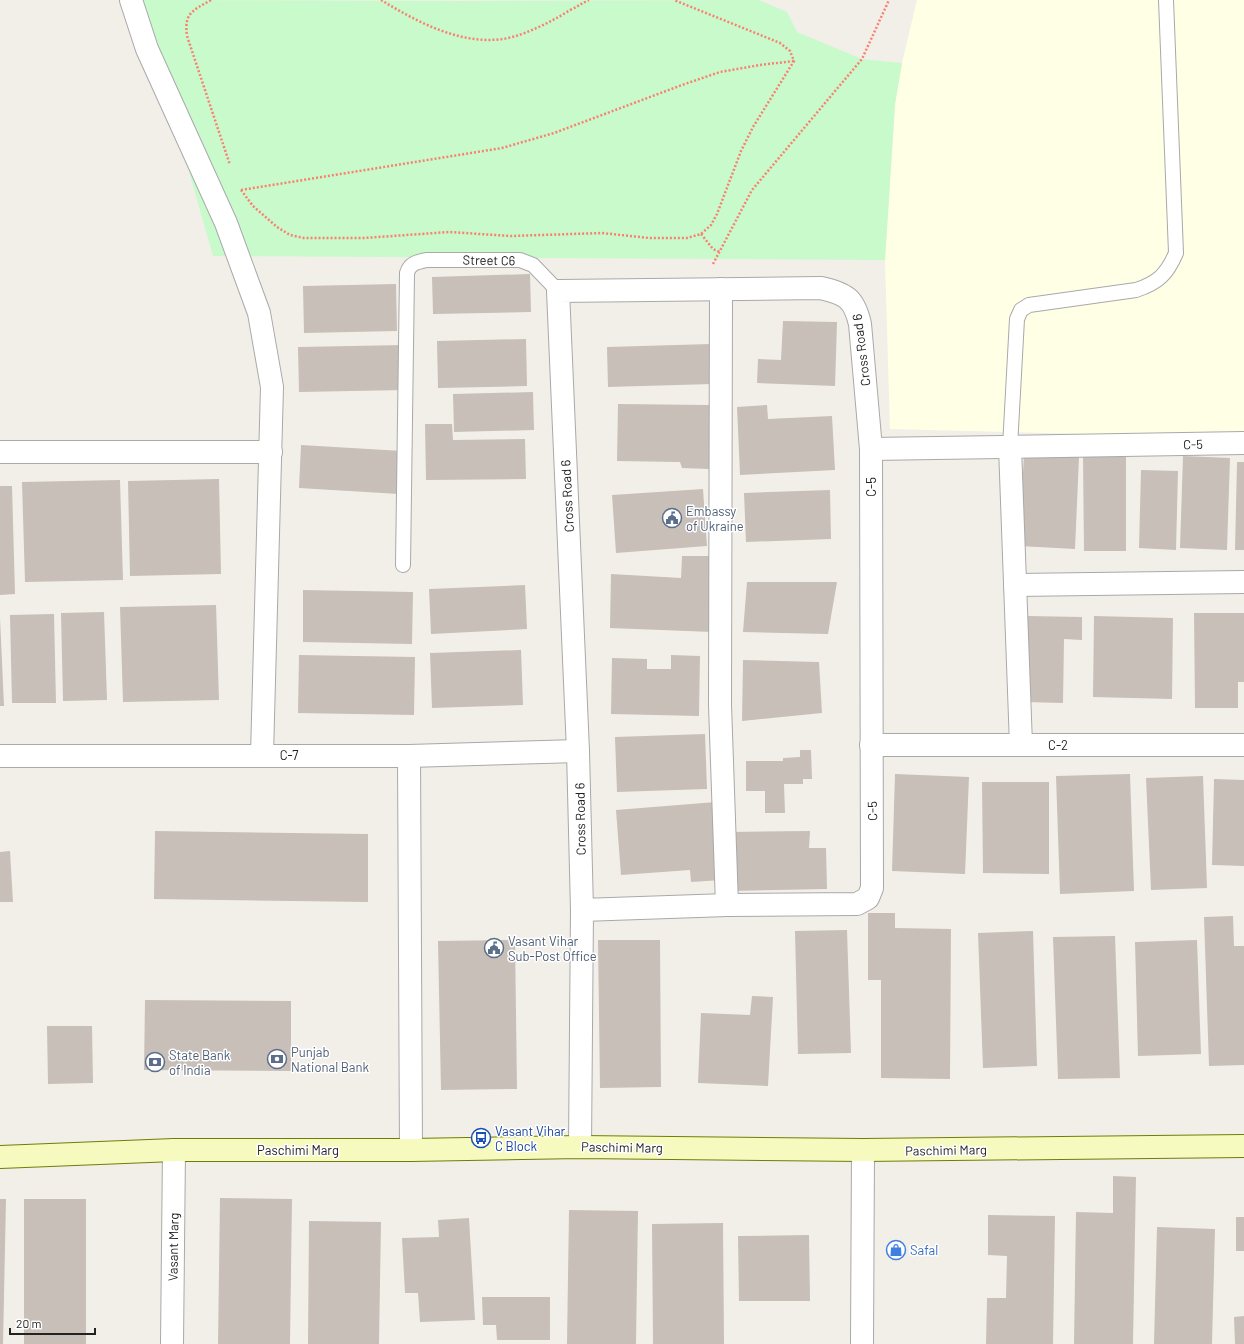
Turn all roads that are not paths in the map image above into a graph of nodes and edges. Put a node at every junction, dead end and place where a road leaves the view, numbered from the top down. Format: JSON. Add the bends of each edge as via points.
{"nodes":[{"id":1,"x":131,"y":0,"type":"edge"},
{"id":2,"x":1166,"y":0,"type":"edge"},
{"id":3,"x":711,"y":289,"type":"junction"},
{"id":4,"x":558,"y":291,"type":"junction"},
{"id":5,"x":1244,"y":443,"type":"edge"},
{"id":6,"x":1010,"y":447,"type":"junction"},
{"id":7,"x":871,"y":449,"type":"junction"},
{"id":8,"x":0,"y":452,"type":"edge"},
{"id":9,"x":271,"y":452,"type":"junction"},
{"id":10,"x":403,"y":565,"type":"dead end"},
{"id":11,"x":1244,"y":582,"type":"edge"},
{"id":12,"x":1015,"y":585,"type":"junction"},
{"id":13,"x":1021,"y":745,"type":"junction"},
{"id":14,"x":1244,"y":745,"type":"edge"},
{"id":15,"x":871,"y":746,"type":"junction"},
{"id":16,"x":578,"y":751,"type":"junction"},
{"id":17,"x":262,"y":755,"type":"junction"},
{"id":18,"x":0,"y":756,"type":"edge"},
{"id":19,"x":409,"y":756,"type":"junction"},
{"id":20,"x":727,"y":905,"type":"junction"},
{"id":21,"x":582,"y":910,"type":"junction"},
{"id":22,"x":1244,"y":1146,"type":"edge"},
{"id":23,"x":580,"y":1147,"type":"junction"},
{"id":24,"x":174,"y":1150,"type":"junction"},
{"id":25,"x":411,"y":1150,"type":"junction"},
{"id":26,"x":863,"y":1150,"type":"junction"},
{"id":27,"x":0,"y":1157,"type":"edge"},
{"id":28,"x":172,"y":1344,"type":"edge"},
{"id":29,"x":862,"y":1344,"type":"edge"}],
"edges":[{"from":1,"to":9,"type":"street","via":[[147,49],[226,223],[259,313],[272,387]]},
{"from":2,"to":6,"type":"lane","via":[[1176,253],[1170,268],[1157,281],[1146,287],[1028,305],[1021,310],[1017,319]]},
{"from":3,"to":4,"type":"street","name":"Cross Road 6"},
{"from":3,"to":7,"type":"street","name":"Cross Road 6","via":[[820,288],[848,298],[856,310],[860,324]]},
{"from":3,"to":20,"type":"street"},
{"from":4,"to":10,"type":"lane","name":"Street C6","via":[[533,264],[520,260],[426,260],[415,262],[409,267]]},
{"from":4,"to":16,"type":"street","name":"Cross Road 6"},
{"from":5,"to":6,"type":"street","name":"C-5"},
{"from":6,"to":7,"type":"street","name":"C-5"},
{"from":6,"to":12,"type":"street"},
{"from":7,"to":15,"type":"street","name":"C-5"},
{"from":8,"to":9,"type":"street"},
{"from":9,"to":17,"type":"street"},
{"from":11,"to":12,"type":"street"},
{"from":12,"to":13,"type":"street"},
{"from":13,"to":14,"type":"street","name":"C-2"},
{"from":13,"to":15,"type":"street","name":"C-2"},
{"from":15,"to":20,"type":"street","name":"C-5","via":[[873,858],[872,888],[868,898],[857,904]]},
{"from":16,"to":19,"type":"street","name":"C-7"},
{"from":16,"to":21,"type":"street","name":"Cross Road 6"},
{"from":17,"to":18,"type":"street","name":"C-7"},
{"from":17,"to":19,"type":"street","name":"C-7"},
{"from":19,"to":25,"type":"street"},
{"from":20,"to":21,"type":"street"},
{"from":21,"to":23,"type":"street","name":"Cross Road 6"},
{"from":22,"to":26,"type":"main road","name":"Paschimi Marg"},
{"from":23,"to":25,"type":"main road","name":"Paschimi Marg"},
{"from":23,"to":26,"type":"main road","name":"Paschimi Marg"},
{"from":24,"to":25,"type":"main road","name":"Paschimi Marg"},
{"from":24,"to":27,"type":"main road","name":"Paschimi Marg"},
{"from":24,"to":28,"type":"street","name":"Vasant Marg"},
{"from":26,"to":29,"type":"street"}]}
